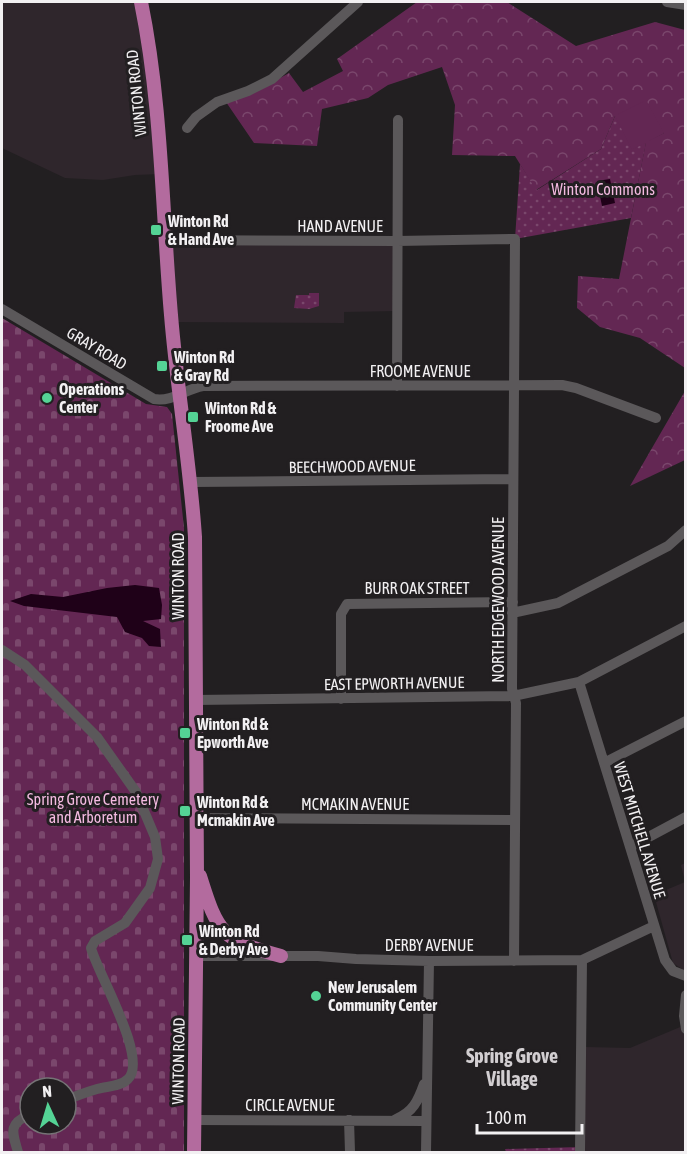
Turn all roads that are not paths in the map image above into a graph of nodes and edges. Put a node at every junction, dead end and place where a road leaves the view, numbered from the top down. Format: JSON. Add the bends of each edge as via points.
{"nodes":[{"id":1,"x":141,"y":2,"type":"edge"},
{"id":2,"x":358,"y":2,"type":"edge"},
{"id":3,"x":667,"y":2,"type":"edge"},
{"id":4,"x":686,"y":5,"type":"edge"},
{"id":5,"x":398,"y":120,"type":"dead end"},
{"id":6,"x":187,"y":128,"type":"dead end"},
{"id":7,"x":515,"y":239,"type":"joint"},
{"id":8,"x":165,"y":240,"type":"junction"},
{"id":9,"x":397,"y":241,"type":"junction"},
{"id":10,"x":2,"y":309,"type":"edge"},
{"id":11,"x":514,"y":386,"type":"junction"},
{"id":12,"x":397,"y":387,"type":"junction"},
{"id":13,"x":180,"y":395,"type":"junction"},
{"id":14,"x":656,"y":418,"type":"dead end"},
{"id":15,"x":513,"y":479,"type":"junction"},
{"id":16,"x":191,"y":482,"type":"junction"},
{"id":17,"x":686,"y":530,"type":"edge"},
{"id":18,"x":513,"y":607,"type":"junction"},
{"id":19,"x":686,"y":626,"type":"edge"},
{"id":20,"x":2,"y":650,"type":"edge"},
{"id":21,"x":579,"y":682,"type":"junction"},
{"id":22,"x":513,"y":696,"type":"junction"},
{"id":23,"x":341,"y":699,"type":"junction"},
{"id":24,"x":195,"y":700,"type":"junction"},
{"id":25,"x":686,"y":721,"type":"edge"},
{"id":26,"x":604,"y":763,"type":"junction"},
{"id":27,"x":686,"y":817,"type":"edge"},
{"id":28,"x":195,"y":818,"type":"junction"},
{"id":29,"x":514,"y":820,"type":"junction"},
{"id":30,"x":630,"y":847,"type":"junction"},
{"id":31,"x":196,"y":862,"type":"junction"},
{"id":32,"x":654,"y":926,"type":"junction"},
{"id":33,"x":196,"y":956,"type":"junction"},
{"id":34,"x":281,"y":956,"type":"junction"},
{"id":35,"x":582,"y":960,"type":"junction"},
{"id":36,"x":429,"y":961,"type":"junction"},
{"id":37,"x":514,"y":961,"type":"junction"},
{"id":38,"x":686,"y":976,"type":"edge"},
{"id":39,"x":686,"y":995,"type":"edge"},
{"id":40,"x":686,"y":1029,"type":"edge"},
{"id":41,"x":427,"y":1075,"type":"junction"},
{"id":42,"x":78,"y":1096,"type":"edge"},
{"id":43,"x":18,"y":1120,"type":"edge"},
{"id":44,"x":194,"y":1120,"type":"junction"},
{"id":45,"x":349,"y":1120,"type":"junction"},
{"id":46,"x":385,"y":1121,"type":"junction"},
{"id":47,"x":426,"y":1121,"type":"junction"},
{"id":48,"x":18,"y":1152,"type":"edge"},
{"id":49,"x":194,"y":1152,"type":"edge"},
{"id":50,"x":350,"y":1152,"type":"edge"},
{"id":51,"x":426,"y":1152,"type":"edge"},
{"id":52,"x":580,"y":1152,"type":"edge"}],
"edges":[{"from":1,"to":8,"type":"main road","name":"WINTON ROAD","via":[[152,71]]},
{"from":2,"to":6,"type":"street","via":[[272,79],[217,102]]},
{"from":3,"to":4,"type":"street"},
{"from":5,"to":9,"type":"street"},
{"from":7,"to":9,"type":"street","name":"HAND AVENUE"},
{"from":7,"to":11,"type":"street","name":"NORTH EDGEWOOD AVENUE"},
{"from":8,"to":9,"type":"street","name":"HAND AVENUE"},
{"from":8,"to":13,"type":"main road","name":"WINTON ROAD"},
{"from":9,"to":12,"type":"street"},
{"from":10,"to":13,"type":"street","name":"GRAY ROAD","via":[[154,399]]},
{"from":11,"to":12,"type":"street","name":"FROOME AVENUE"},
{"from":11,"to":14,"type":"street","name":"FROOME AVENUE","via":[[576,388]]},
{"from":11,"to":15,"type":"street","name":"NORTH EDGEWOOD AVENUE"},
{"from":12,"to":13,"type":"street","name":"FROOME AVENUE","via":[[203,386]]},
{"from":13,"to":16,"type":"main road","name":"WINTON ROAD"},
{"from":15,"to":16,"type":"street","name":"BEECHWOOD AVENUE"},
{"from":15,"to":18,"type":"street","name":"NORTH EDGEWOOD AVENUE"},
{"from":16,"to":24,"type":"main road","name":"WINTON ROAD"},
{"from":17,"to":18,"type":"street","name":"BURR OAK STREET","via":[[668,546],[558,603]]},
{"from":18,"to":22,"type":"street","name":"NORTH EDGEWOOD AVENUE"},
{"from":18,"to":23,"type":"street","name":"BURR OAK STREET","via":[[346,604],[340,614]]},
{"from":19,"to":21,"type":"street","name":"EAST EPWORTH AVENUE"},
{"from":20,"to":42,"type":"street","via":[[25,665],[98,737],[136,792],[155,837],[158,859],[150,888],[125,923],[95,941],[91,948],[110,988],[132,1052],[132,1071],[120,1084]]},
{"from":21,"to":22,"type":"street","name":"EAST EPWORTH AVENUE"},
{"from":21,"to":26,"type":"street","name":"WEST MITCHELL AVENUE"},
{"from":22,"to":23,"type":"street","name":"EAST EPWORTH AVENUE"},
{"from":22,"to":29,"type":"street","name":"NORTH EDGEWOOD AVENUE"},
{"from":23,"to":24,"type":"street","name":"EAST EPWORTH AVENUE"},
{"from":24,"to":28,"type":"main road","name":"WINTON ROAD"},
{"from":25,"to":26,"type":"street"},
{"from":26,"to":30,"type":"street","name":"WEST MITCHELL AVENUE"},
{"from":27,"to":30,"type":"street"},
{"from":28,"to":29,"type":"street","name":"MCMAKIN AVENUE"},
{"from":28,"to":31,"type":"main road","name":"WINTON ROAD"},
{"from":29,"to":37,"type":"street","name":"NORTH EDGEWOOD AVENUE"},
{"from":30,"to":32,"type":"street","name":"WEST MITCHELL AVENUE"},
{"from":31,"to":33,"type":"main road","name":"WINTON ROAD"},
{"from":31,"to":34,"type":"main road","via":[[220,927],[247,946]]},
{"from":32,"to":35,"type":"street","name":"DERBY AVENUE"},
{"from":32,"to":38,"type":"street","name":"WEST MITCHELL AVENUE","via":[[666,963]]},
{"from":33,"to":34,"type":"street","name":"DERBY AVENUE"},
{"from":33,"to":44,"type":"main road","name":"WINTON ROAD"},
{"from":34,"to":36,"type":"street","name":"DERBY AVENUE"},
{"from":35,"to":37,"type":"street","name":"DERBY AVENUE"},
{"from":35,"to":52,"type":"street"},
{"from":36,"to":37,"type":"street","name":"DERBY AVENUE"},
{"from":36,"to":41,"type":"street","name":"CIRCLE AVENUE"},
{"from":39,"to":40,"type":"street"},
{"from":41,"to":46,"type":"street","name":"CIRCLE AVENUE","via":[[413,1108]]},
{"from":41,"to":47,"type":"street","name":"CIRCLE AVENUE"},
{"from":43,"to":48,"type":"street","via":[[13,1135]]},
{"from":44,"to":45,"type":"street","name":"CIRCLE AVENUE"},
{"from":44,"to":49,"type":"main road","name":"WINTON ROAD"},
{"from":45,"to":46,"type":"street","name":"CIRCLE AVENUE"},
{"from":45,"to":50,"type":"street"},
{"from":46,"to":47,"type":"street","name":"CIRCLE AVENUE"},
{"from":47,"to":51,"type":"street"}]}
